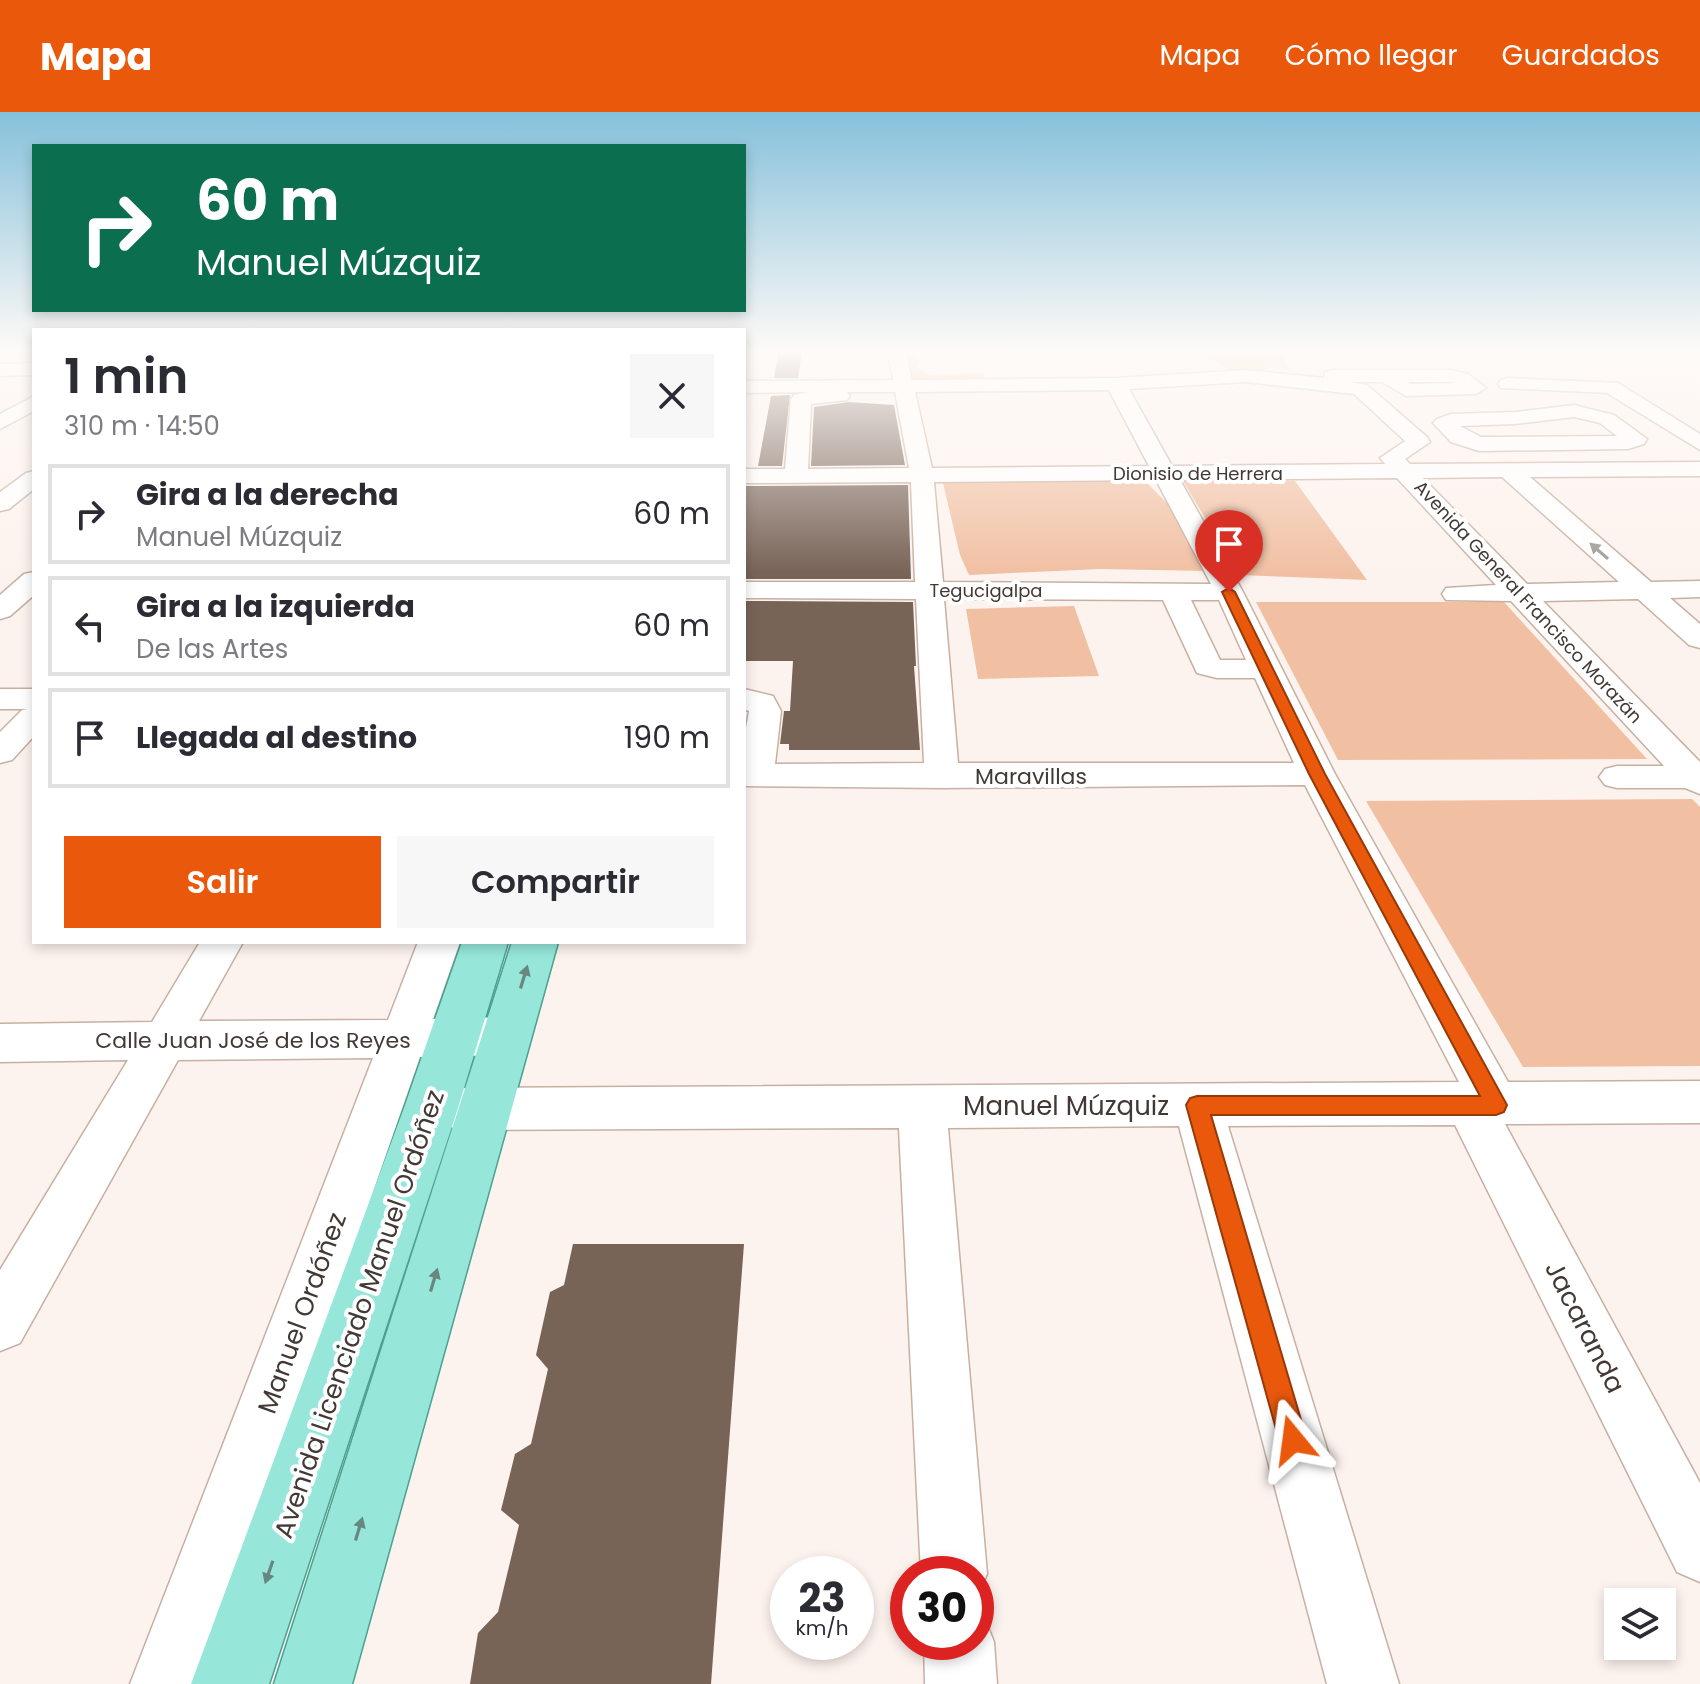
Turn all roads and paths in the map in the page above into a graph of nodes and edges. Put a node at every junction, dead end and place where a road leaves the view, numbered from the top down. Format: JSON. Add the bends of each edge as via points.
{"nodes":[{"id":1,"x":799,"y":426,"type":"edge"},
{"id":2,"x":906,"y":426,"type":"edge"},
{"id":3,"x":1139,"y":426,"type":"edge"},
{"id":4,"x":1407,"y":426,"type":"edge"},
{"id":5,"x":1448,"y":426,"type":"edge"},
{"id":6,"x":1618,"y":426,"type":"edge"},
{"id":7,"x":1676,"y":426,"type":"edge"},
{"id":8,"x":1636,"y":439,"type":"junction"},
{"id":9,"x":1698,"y":440,"type":"edge"},
{"id":10,"x":885,"y":457,"type":"dead end"},
{"id":11,"x":1392,"y":459,"type":"junction"},
{"id":12,"x":797,"y":466,"type":"junction"},
{"id":13,"x":1700,"y":469,"type":"edge"},
{"id":14,"x":1509,"y":471,"type":"junction"},
{"id":15,"x":922,"y":475,"type":"junction"},
{"id":16,"x":1166,"y":475,"type":"junction"},
{"id":17,"x":746,"y":476,"type":"edge"},
{"id":18,"x":32,"y":486,"type":"edge"},
{"id":19,"x":1,"y":498,"type":"edge"},
{"id":20,"x":32,"y":582,"type":"edge"},
{"id":21,"x":1643,"y":589,"type":"junction"},
{"id":22,"x":1700,"y":589,"type":"edge"},
{"id":23,"x":746,"y":590,"type":"edge"},
{"id":24,"x":931,"y":590,"type":"junction"},
{"id":25,"x":1173,"y":592,"type":"junction"},
{"id":26,"x":1229,"y":592,"type":"junction"},
{"id":27,"x":1519,"y":593,"type":"junction"},
{"id":28,"x":1456,"y":594,"type":"dead end"},
{"id":29,"x":0,"y":610,"type":"edge"},
{"id":30,"x":1700,"y":639,"type":"edge"},
{"id":31,"x":1266,"y":669,"type":"junction"},
{"id":32,"x":0,"y":699,"type":"edge"},
{"id":33,"x":32,"y":699,"type":"edge"},
{"id":34,"x":746,"y":699,"type":"edge"},
{"id":35,"x":32,"y":719,"type":"edge"},
{"id":36,"x":0,"y":752,"type":"edge"},
{"id":37,"x":1317,"y":774,"type":"junction"},
{"id":38,"x":750,"y":775,"type":"edge"},
{"id":39,"x":942,"y":777,"type":"junction"},
{"id":40,"x":1617,"y":777,"type":"dead end"},
{"id":41,"x":1698,"y":779,"type":"edge"},
{"id":42,"x":221,"y":944,"type":"edge"},
{"id":43,"x":439,"y":944,"type":"edge"},
{"id":44,"x":484,"y":944,"type":"edge"},
{"id":45,"x":533,"y":944,"type":"edge"},
{"id":46,"x":454,"y":1038,"type":"junction"},
{"id":47,"x":168,"y":1039,"type":"junction"},
{"id":48,"x":0,"y":1043,"type":"edge"},
{"id":49,"x":1700,"y":1102,"type":"edge"},
{"id":50,"x":1197,"y":1105,"type":"junction"},
{"id":51,"x":1483,"y":1106,"type":"junction"},
{"id":52,"x":922,"y":1107,"type":"junction"},
{"id":53,"x":458,"y":1109,"type":"junction"},
{"id":54,"x":0,"y":1323,"type":"edge"},
{"id":55,"x":1700,"y":1549,"type":"edge"},
{"id":56,"x":953,"y":1556,"type":"edge"},
{"id":57,"x":960,"y":1660,"type":"edge"},
{"id":58,"x":166,"y":1684,"type":"edge"},
{"id":59,"x":230,"y":1684,"type":"edge"},
{"id":60,"x":313,"y":1684,"type":"edge"},
{"id":61,"x":961,"y":1684,"type":"edge"},
{"id":62,"x":1363,"y":1684,"type":"edge"}],
"edges":[{"from":1,"to":12,"type":"street"},
{"from":2,"to":15,"type":"street"},
{"from":3,"to":16,"type":"street","name":"Jacaranda"},
{"from":4,"to":11,"type":"street","via":[[1419,442]]},
{"from":5,"to":8,"type":"street","via":[[1479,444]]},
{"from":6,"to":8,"type":"street"},
{"from":7,"to":9,"type":"street"},
{"from":8,"to":9,"type":"street"},
{"from":10,"to":12,"type":"street"},
{"from":11,"to":14,"type":"street","name":"Dionisio de Herrera"},
{"from":11,"to":16,"type":"street","name":"Dionisio de Herrera"},
{"from":11,"to":27,"type":"street","name":"Avenida General Francisco Morazán"},
{"from":12,"to":15,"type":"street","name":"Dionisio de Herrera"},
{"from":12,"to":17,"type":"street","name":"Dionisio de Herrera"},
{"from":13,"to":14,"type":"street","name":"Dionisio de Herrera"},
{"from":21,"to":14,"type":"street","one_way":true},
{"from":15,"to":16,"type":"street","name":"Dionisio de Herrera"},
{"from":15,"to":24,"type":"street"},
{"from":16,"to":26,"type":"street","name":"Jacaranda"},
{"from":18,"to":19,"type":"street"},
{"from":20,"to":29,"type":"street"},
{"from":21,"to":22,"type":"street"},
{"from":21,"to":27,"type":"street"},
{"from":21,"to":30,"type":"street"},
{"from":23,"to":24,"type":"street","name":"Tegucigalpa"},
{"from":24,"to":25,"type":"street","name":"Tegucigalpa"},
{"from":24,"to":39,"type":"street"},
{"from":25,"to":26,"type":"street","name":"Tegucigalpa"},
{"from":25,"to":31,"type":"street","via":[[1208,666]]},
{"from":26,"to":31,"type":"street","name":"Jacaranda"},
{"from":27,"to":28,"type":"street"},
{"from":27,"to":41,"type":"street","name":"Avenida General Francisco Morazán"},
{"from":31,"to":37,"type":"street","name":"Jacaranda"},
{"from":32,"to":33,"type":"street"},
{"from":34,"to":38,"type":"street","via":[[762,703],[765,711]]},
{"from":35,"to":36,"type":"street"},
{"from":37,"to":39,"type":"street","name":"Maravillas"},
{"from":37,"to":51,"type":"street","name":"Jacaranda"},
{"from":38,"to":39,"type":"street","name":"Maravillas"},
{"from":40,"to":41,"type":"street"},
{"from":42,"to":47,"type":"street"},
{"from":43,"to":46,"type":"street","name":"Manuel Ordóñez"},
{"from":44,"to":46,"type":"main road","name":"Avenida Licenciado Manuel Ordóñez"},
{"from":46,"to":45,"type":"main road","name":"Avenida Licenciado Manuel Ordóñez","one_way":true},
{"from":46,"to":47,"type":"street","name":"Calle Juan José de los Reyes"},
{"from":46,"to":53,"type":"main road","name":"Avenida Licenciado Manuel Ordóñez"},
{"from":46,"to":58,"type":"street","name":"Manuel Ordóñez"},
{"from":47,"to":48,"type":"street","name":"Calle Juan José de los Reyes"},
{"from":47,"to":54,"type":"street"},
{"from":49,"to":51,"type":"street","name":"Manuel Múzquiz"},
{"from":50,"to":51,"type":"street","name":"Manuel Múzquiz"},
{"from":50,"to":52,"type":"street","name":"Manuel Múzquiz"},
{"from":50,"to":62,"type":"street"},
{"from":51,"to":55,"type":"street","name":"Jacaranda"},
{"from":52,"to":53,"type":"street","name":"Manuel Múzquiz"},
{"from":52,"to":56,"type":"street"},
{"from":53,"to":59,"type":"main road","name":"Avenida Licenciado Manuel Ordóñez","one_way":true},
{"from":60,"to":53,"type":"main road","name":"Avenida Licenciado Manuel Ordóñez","one_way":true},
{"from":57,"to":61,"type":"street"}]}
